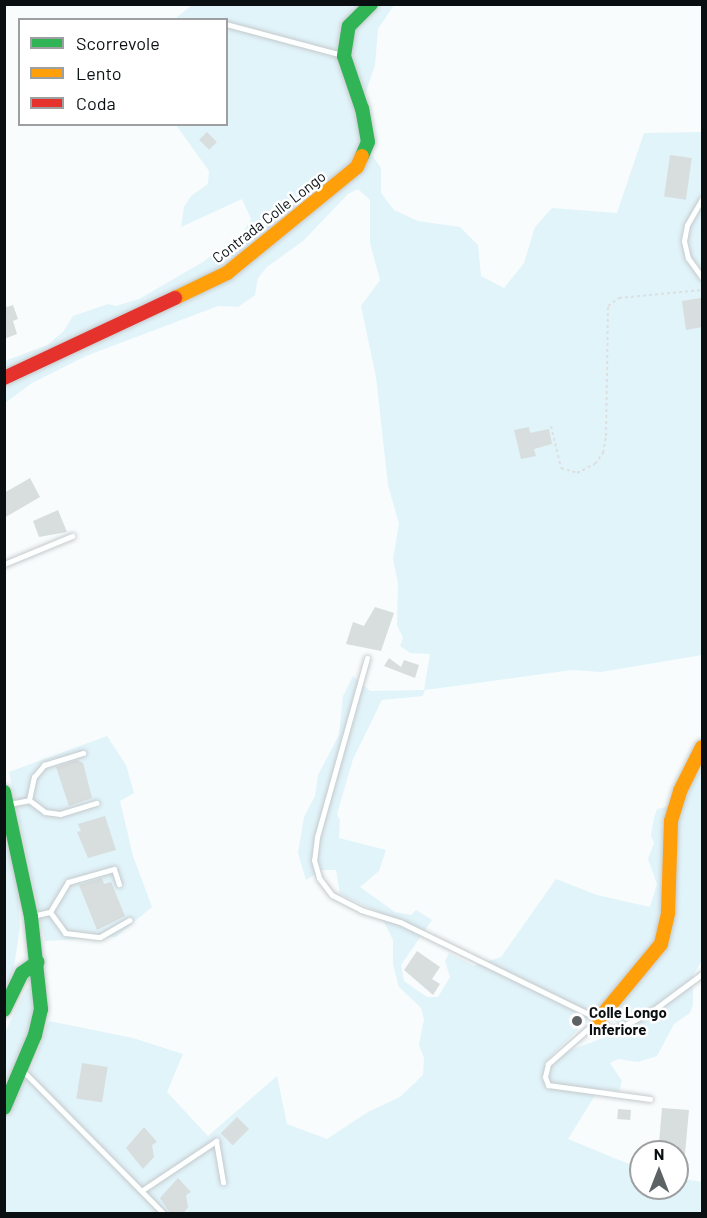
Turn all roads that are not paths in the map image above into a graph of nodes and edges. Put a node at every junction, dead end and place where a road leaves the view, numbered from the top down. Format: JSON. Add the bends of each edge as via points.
{"nodes":[{"id":1,"x":371,"y":4,"type":"edge"},
{"id":2,"x":228,"y":25,"type":"edge"},
{"id":3,"x":344,"y":56,"type":"junction"},
{"id":4,"x":702,"y":199,"type":"edge"},
{"id":5,"x":702,"y":277,"type":"edge"},
{"id":6,"x":4,"y":378,"type":"edge"},
{"id":7,"x":72,"y":536,"type":"dead end"},
{"id":8,"x":4,"y":564,"type":"edge"},
{"id":9,"x":368,"y":658,"type":"dead end"},
{"id":10,"x":702,"y":747,"type":"edge"},
{"id":11,"x":83,"y":753,"type":"dead end"},
{"id":12,"x":698,"y":764,"type":"edge"},
{"id":13,"x":6,"y":798,"type":"edge"},
{"id":14,"x":29,"y":800,"type":"junction"},
{"id":15,"x":96,"y":803,"type":"dead end"},
{"id":16,"x":119,"y":884,"type":"dead end"},
{"id":17,"x":50,"y":912,"type":"junction"},
{"id":18,"x":31,"y":917,"type":"junction"},
{"id":19,"x":130,"y":920,"type":"dead end"},
{"id":20,"x":38,"y":962,"type":"junction"},
{"id":21,"x":702,"y":975,"type":"edge"},
{"id":22,"x":4,"y":1011,"type":"edge"},
{"id":23,"x":599,"y":1018,"type":"junction"},
{"id":24,"x":21,"y":1070,"type":"junction"},
{"id":25,"x":650,"y":1099,"type":"dead end"},
{"id":26,"x":4,"y":1108,"type":"edge"},
{"id":27,"x":223,"y":1182,"type":"dead end"},
{"id":28,"x":144,"y":1189,"type":"junction"},
{"id":29,"x":164,"y":1214,"type":"edge"}],
"edges":[{"from":1,"to":3,"type":"street","name":"Contrada Colle Longo","via":[[349,26]]},
{"from":2,"to":3,"type":"lane"},
{"from":3,"to":6,"type":"street","name":"Contrada Colle Longo","via":[[362,109],[368,142],[357,167],[227,273]]},
{"from":4,"to":5,"type":"lane","via":[[687,225],[684,241],[688,258]]},
{"from":7,"to":8,"type":"lane"},
{"from":9,"to":23,"type":"lane","via":[[317,837],[314,860],[319,878],[332,895],[361,910],[400,922]]},
{"from":10,"to":12,"type":"street"},
{"from":11,"to":14,"type":"lane","via":[[44,765],[34,777]]},
{"from":12,"to":23,"type":"street","via":[[680,791],[671,821],[668,913],[661,944]]},
{"from":13,"to":14,"type":"lane"},
{"from":13,"to":18,"type":"street"},
{"from":14,"to":15,"type":"lane","via":[[45,812],[60,814]]},
{"from":16,"to":17,"type":"lane","via":[[114,869],[68,882]]},
{"from":17,"to":18,"type":"lane"},
{"from":17,"to":19,"type":"lane","via":[[65,933],[100,936]]},
{"from":18,"to":20,"type":"street"},
{"from":20,"to":22,"type":"street","via":[[22,973]]},
{"from":20,"to":24,"type":"street","via":[[39,1022]]},
{"from":21,"to":23,"type":"lane","via":[[652,1011],[617,1029],[606,1028]]},
{"from":23,"to":25,"type":"lane","via":[[548,1064],[548,1085]]},
{"from":24,"to":26,"type":"street"},
{"from":24,"to":28,"type":"lane"},
{"from":27,"to":28,"type":"lane","via":[[216,1141]]},
{"from":28,"to":29,"type":"lane"}]}
